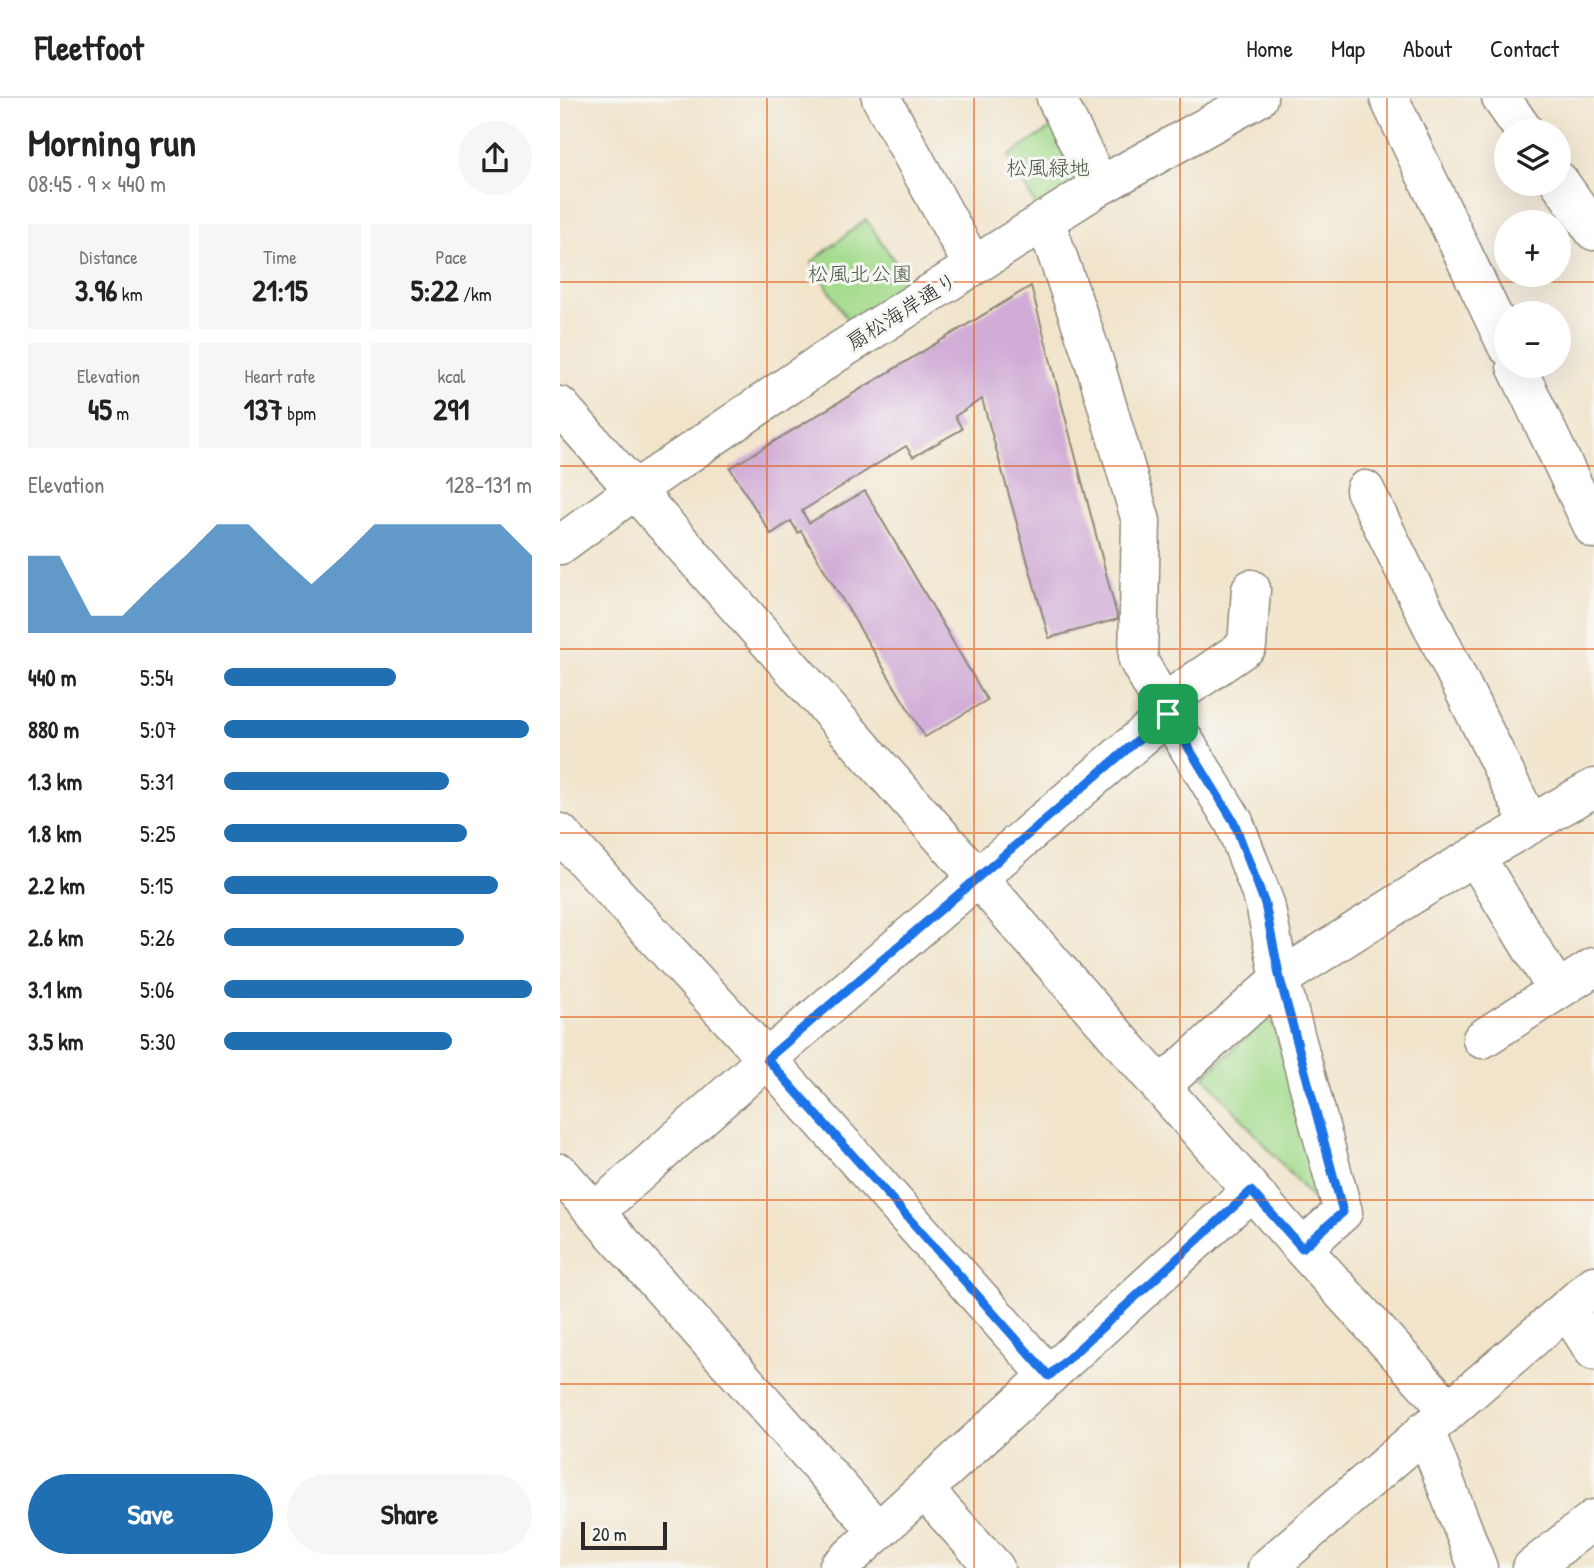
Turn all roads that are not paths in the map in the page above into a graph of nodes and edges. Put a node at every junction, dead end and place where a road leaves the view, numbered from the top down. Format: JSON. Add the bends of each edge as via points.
{"nodes":[{"id":1,"x":881,"y":98,"type":"edge"},
{"id":2,"x":1056,"y":98,"type":"edge"},
{"id":3,"x":1258,"y":98,"type":"edge"},
{"id":4,"x":1389,"y":98,"type":"edge"},
{"id":5,"x":1501,"y":98,"type":"edge"},
{"id":6,"x":1516,"y":119,"type":"edge"},
{"id":7,"x":1100,"y":186,"type":"junction"},
{"id":8,"x":1570,"y":196,"type":"edge"},
{"id":9,"x":1045,"y":220,"type":"junction"},
{"id":10,"x":1594,"y":231,"type":"edge"},
{"id":11,"x":973,"y":266,"type":"junction"},
{"id":12,"x":1494,"y":319,"type":"edge"},
{"id":13,"x":1522,"y":378,"type":"edge"},
{"id":14,"x":560,"y":406,"type":"edge"},
{"id":15,"x":635,"y":490,"type":"junction"},
{"id":16,"x":1365,"y":490,"type":"dead end"},
{"id":17,"x":1594,"y":529,"type":"edge"},
{"id":18,"x":560,"y":545,"type":"edge"},
{"id":19,"x":1251,"y":589,"type":"dead end"},
{"id":20,"x":1166,"y":709,"type":"junction"},
{"id":21,"x":1591,"y":795,"type":"edge"},
{"id":22,"x":1530,"y":824,"type":"junction"},
{"id":23,"x":560,"y":833,"type":"edge"},
{"id":24,"x":1463,"y":863,"type":"junction"},
{"id":25,"x":978,"y":878,"type":"junction"},
{"id":26,"x":1594,"y":967,"type":"edge"},
{"id":27,"x":1280,"y":979,"type":"junction"},
{"id":28,"x":1557,"y":990,"type":"junction"},
{"id":29,"x":1482,"y":1039,"type":"dead end"},
{"id":30,"x":767,"y":1059,"type":"junction"},
{"id":31,"x":1160,"y":1087,"type":"junction"},
{"id":32,"x":560,"y":1173,"type":"edge"},
{"id":33,"x":1251,"y":1191,"type":"junction"},
{"id":34,"x":595,"y":1212,"type":"junction"},
{"id":35,"x":1302,"y":1248,"type":"junction"},
{"id":36,"x":1581,"y":1297,"type":"edge"},
{"id":37,"x":1594,"y":1351,"type":"edge"},
{"id":38,"x":1049,"y":1376,"type":"junction"},
{"id":39,"x":1437,"y":1420,"type":"junction"},
{"id":40,"x":924,"y":1490,"type":"junction"},
{"id":41,"x":1594,"y":1520,"type":"edge"},
{"id":42,"x":878,"y":1531,"type":"junction"},
{"id":43,"x":838,"y":1568,"type":"edge"},
{"id":44,"x":995,"y":1568,"type":"edge"},
{"id":45,"x":1267,"y":1568,"type":"edge"},
{"id":46,"x":1478,"y":1568,"type":"edge"},
{"id":47,"x":1532,"y":1568,"type":"edge"}],
"edges":[{"from":1,"to":11,"type":"street"},
{"from":2,"to":7,"type":"street"},
{"from":3,"to":7,"type":"street","name":"扇松海岸通り"},
{"from":4,"to":12,"type":"street"},
{"from":5,"to":6,"type":"street"},
{"from":7,"to":9,"type":"street","name":"扇松海岸通り"},
{"from":8,"to":10,"type":"street"},
{"from":9,"to":11,"type":"street","name":"扇松海岸通り"},
{"from":9,"to":20,"type":"street","via":[[1094,361],[1141,521],[1139,660]]},
{"from":11,"to":15,"type":"street","name":"扇松海岸通り","via":[[832,355]]},
{"from":13,"to":17,"type":"street"},
{"from":14,"to":15,"type":"street"},
{"from":15,"to":18,"type":"street","name":"扇松海岸通り"},
{"from":15,"to":25,"type":"street"},
{"from":16,"to":22,"type":"street"},
{"from":19,"to":20,"type":"street","via":[[1247,646]]},
{"from":20,"to":25,"type":"street"},
{"from":20,"to":27,"type":"street","via":[[1234,822],[1265,904]]},
{"from":21,"to":22,"type":"street"},
{"from":22,"to":24,"type":"street"},
{"from":23,"to":30,"type":"street"},
{"from":24,"to":27,"type":"street"},
{"from":24,"to":28,"type":"street"},
{"from":25,"to":30,"type":"street"},
{"from":25,"to":31,"type":"street"},
{"from":26,"to":28,"type":"street"},
{"from":27,"to":31,"type":"street"},
{"from":27,"to":35,"type":"street","via":[[1343,1212]]},
{"from":28,"to":29,"type":"street"},
{"from":30,"to":34,"type":"street"},
{"from":30,"to":38,"type":"street"},
{"from":31,"to":33,"type":"street"},
{"from":32,"to":34,"type":"street"},
{"from":33,"to":35,"type":"street"},
{"from":33,"to":38,"type":"street"},
{"from":34,"to":42,"type":"street"},
{"from":35,"to":39,"type":"street"},
{"from":36,"to":37,"type":"street"},
{"from":36,"to":39,"type":"street"},
{"from":38,"to":40,"type":"street"},
{"from":39,"to":45,"type":"street"},
{"from":39,"to":46,"type":"street"},
{"from":40,"to":42,"type":"street"},
{"from":40,"to":44,"type":"street"},
{"from":41,"to":47,"type":"street"},
{"from":42,"to":43,"type":"street"}]}
